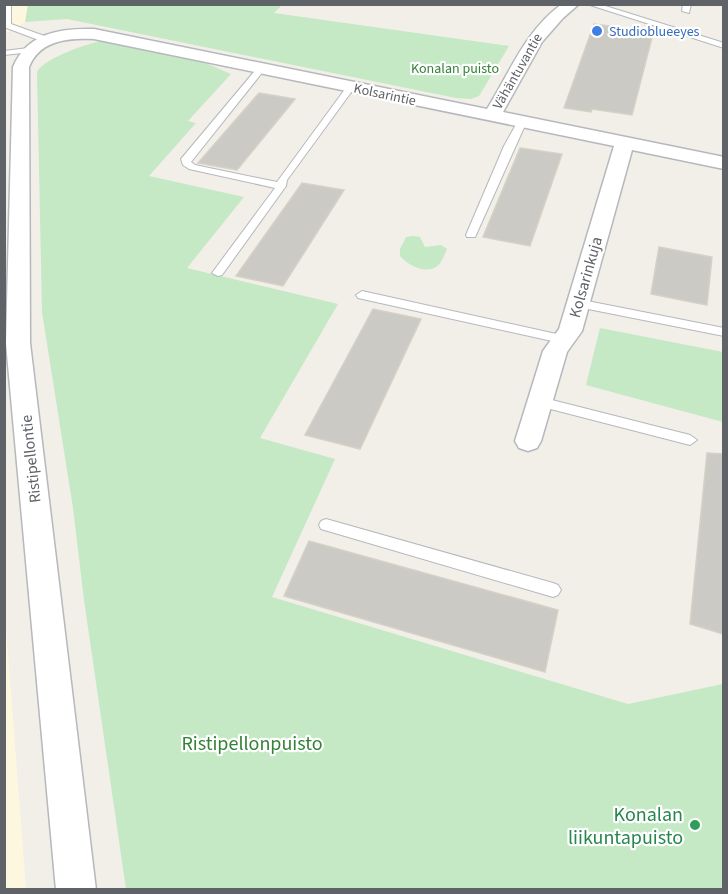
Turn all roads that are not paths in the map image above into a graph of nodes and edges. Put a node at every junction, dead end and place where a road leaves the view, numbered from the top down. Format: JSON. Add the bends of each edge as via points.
{"nodes":[{"id":1,"x":7,"y":4,"type":"edge"},
{"id":2,"x":572,"y":4,"type":"edge"},
{"id":3,"x":590,"y":4,"type":"edge"},
{"id":4,"x":723,"y":46,"type":"edge"},
{"id":5,"x":27,"y":48,"type":"edge"},
{"id":6,"x":261,"y":69,"type":"junction"},
{"id":7,"x":351,"y":87,"type":"junction"},
{"id":8,"x":491,"y":117,"type":"junction"},
{"id":9,"x":521,"y":123,"type":"junction"},
{"id":10,"x":624,"y":144,"type":"junction"},
{"id":11,"x":723,"y":164,"type":"edge"},
{"id":12,"x":281,"y":186,"type":"junction"},
{"id":13,"x":11,"y":224,"type":"edge"},
{"id":14,"x":471,"y":235,"type":"dead end"},
{"id":15,"x":218,"y":273,"type":"dead end"},
{"id":16,"x":362,"y":295,"type":"dead end"},
{"id":17,"x":577,"y":303,"type":"junction"},
{"id":18,"x":723,"y":332,"type":"edge"},
{"id":19,"x":561,"y":339,"type":"junction"},
{"id":20,"x":540,"y":402,"type":"junction"},
{"id":21,"x":690,"y":440,"type":"dead end"},
{"id":22,"x":528,"y":441,"type":"dead end"},
{"id":23,"x":326,"y":525,"type":"dead end"},
{"id":24,"x":553,"y":590,"type":"dead end"},
{"id":25,"x":76,"y":890,"type":"edge"}],
"edges":[{"from":1,"to":5,"type":"lane","via":[[7,26]]},
{"from":2,"to":8,"type":"street","name":"Vähäntuvantie","via":[[559,12],[530,45]]},
{"from":3,"to":4,"type":"lane"},
{"from":5,"to":6,"type":"street","name":"Kolsarintie","via":[[72,33],[94,34]]},
{"from":5,"to":13,"type":"street","name":"Ristipellontie","via":[[21,67]]},
{"from":6,"to":7,"type":"street","name":"Kolsarintie"},
{"from":6,"to":12,"type":"lane","via":[[186,163]]},
{"from":7,"to":8,"type":"street","name":"Kolsarintie"},
{"from":7,"to":12,"type":"lane"},
{"from":8,"to":9,"type":"street","name":"Kolsarintie"},
{"from":9,"to":10,"type":"street","name":"Kolsarintie"},
{"from":9,"to":14,"type":"lane"},
{"from":10,"to":11,"type":"street","name":"Kolsarintie"},
{"from":10,"to":17,"type":"street","name":"Kolsarinkuja"},
{"from":12,"to":15,"type":"lane"},
{"from":13,"to":25,"type":"street","name":"Ristipellontie","via":[[18,343]]},
{"from":16,"to":19,"type":"lane"},
{"from":17,"to":18,"type":"lane"},
{"from":17,"to":19,"type":"street","name":"Kolsarinkuja","via":[[570,331]]},
{"from":19,"to":20,"type":"street","name":"Kolsarinkuja"},
{"from":20,"to":21,"type":"lane"},
{"from":20,"to":22,"type":"street","name":"Kolsarinkuja"},
{"from":23,"to":24,"type":"lane"}]}
